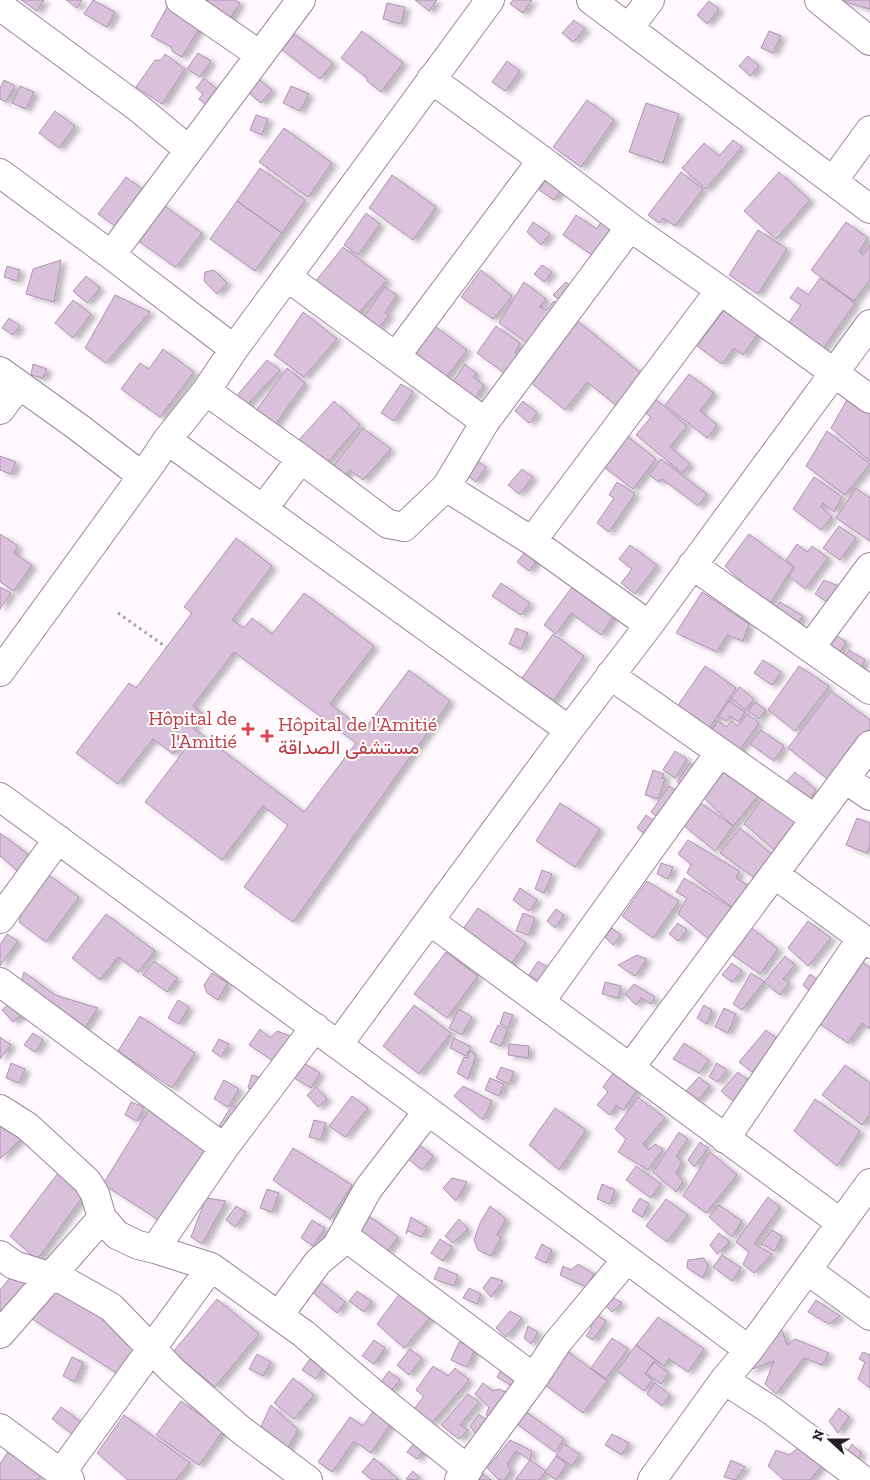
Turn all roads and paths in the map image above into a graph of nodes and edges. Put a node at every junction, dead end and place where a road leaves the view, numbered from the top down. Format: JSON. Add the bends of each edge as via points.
{"nodes":[{"id":1,"x":180,"y":0,"type":"edge"},
{"id":2,"x":301,"y":0,"type":"edge"},
{"id":3,"x":490,"y":0,"type":"edge"},
{"id":4,"x":592,"y":0,"type":"edge"},
{"id":5,"x":650,"y":0,"type":"edge"},
{"id":6,"x":819,"y":0,"type":"edge"},
{"id":7,"x":0,"y":6,"type":"edge"},
{"id":8,"x":629,"y":28,"type":"junction"},
{"id":9,"x":870,"y":41,"type":"edge"},
{"id":10,"x":260,"y":56,"type":"junction"},
{"id":11,"x":431,"y":79,"type":"junction"},
{"id":12,"x":870,"y":130,"type":"edge"},
{"id":13,"x":190,"y":150,"type":"junction"},
{"id":14,"x":542,"y":160,"type":"junction"},
{"id":15,"x":0,"y":173,"type":"edge"},
{"id":16,"x":833,"y":181,"type":"junction"},
{"id":17,"x":870,"y":208,"type":"edge"},
{"id":18,"x":630,"y":227,"type":"junction"},
{"id":19,"x":111,"y":255,"type":"junction"},
{"id":20,"x":287,"y":277,"type":"junction"},
{"id":21,"x":720,"y":290,"type":"junction"},
{"id":22,"x":870,"y":324,"type":"edge"},
{"id":23,"x":234,"y":349,"type":"junction"},
{"id":24,"x":396,"y":356,"type":"junction"},
{"id":25,"x":835,"y":373,"type":"junction"},
{"id":26,"x":9,"y":378,"type":"edge"},
{"id":27,"x":206,"y":391,"type":"junction"},
{"id":28,"x":870,"y":399,"type":"edge"},
{"id":29,"x":0,"y":410,"type":"edge"},
{"id":30,"x":485,"y":422,"type":"junction"},
{"id":31,"x":167,"y":440,"type":"junction"},
{"id":32,"x":301,"y":459,"type":"junction"},
{"id":33,"x":142,"y":476,"type":"junction"},
{"id":34,"x":446,"y":487,"type":"junction"},
{"id":35,"x":264,"y":508,"type":"junction"},
{"id":36,"x":532,"y":541,"type":"junction"},
{"id":37,"x":692,"y":565,"type":"junction"},
{"id":38,"x":870,"y":568,"type":"edge"},
{"id":39,"x":118,"y":613,"type":"dead end"},
{"id":40,"x":649,"y":625,"type":"junction"},
{"id":41,"x":166,"y":647,"type":"dead end"},
{"id":42,"x":810,"y":648,"type":"junction"},
{"id":43,"x":0,"y":672,"type":"edge"},
{"id":44,"x":610,"y":676,"type":"junction"},
{"id":45,"x":870,"y":690,"type":"edge"},
{"id":46,"x":569,"y":730,"type":"junction"},
{"id":47,"x":870,"y":745,"type":"edge"},
{"id":48,"x":720,"y":752,"type":"junction"},
{"id":49,"x":845,"y":778,"type":"junction"},
{"id":50,"x":870,"y":796,"type":"edge"},
{"id":51,"x":0,"y":797,"type":"edge"},
{"id":52,"x":815,"y":819,"type":"junction"},
{"id":53,"x":58,"y":839,"type":"junction"},
{"id":54,"x":774,"y":874,"type":"junction"},
{"id":55,"x":0,"y":919,"type":"edge"},
{"id":56,"x":430,"y":921,"type":"junction"},
{"id":57,"x":866,"y":941,"type":"edge"},
{"id":58,"x":0,"y":982,"type":"edge"},
{"id":59,"x":540,"y":1002,"type":"junction"},
{"id":60,"x":315,"y":1027,"type":"junction"},
{"id":61,"x":338,"y":1045,"type":"junction"},
{"id":62,"x":630,"y":1068,"type":"junction"},
{"id":63,"x":0,"y":1109,"type":"edge"},
{"id":64,"x":428,"y":1111,"type":"junction"},
{"id":65,"x":725,"y":1138,"type":"junction"},
{"id":66,"x":224,"y":1148,"type":"junction"},
{"id":67,"x":870,"y":1183,"type":"edge"},
{"id":68,"x":102,"y":1218,"type":"junction"},
{"id":69,"x":841,"y":1223,"type":"junction"},
{"id":70,"x":344,"y":1235,"type":"junction"},
{"id":71,"x":155,"y":1249,"type":"junction"},
{"id":72,"x":0,"y":1255,"type":"edge"},
{"id":73,"x":628,"y":1259,"type":"junction"},
{"id":74,"x":211,"y":1267,"type":"junction"},
{"id":75,"x":807,"y":1270,"type":"junction"},
{"id":76,"x":50,"y":1277,"type":"junction"},
{"id":77,"x":279,"y":1315,"type":"junction"},
{"id":78,"x":870,"y":1316,"type":"edge"},
{"id":79,"x":0,"y":1334,"type":"edge"},
{"id":80,"x":151,"y":1349,"type":"junction"},
{"id":81,"x":749,"y":1350,"type":"junction"},
{"id":82,"x":534,"y":1378,"type":"junction"},
{"id":83,"x":724,"y":1380,"type":"junction"},
{"id":84,"x":2,"y":1434,"type":"edge"},
{"id":85,"x":832,"y":1471,"type":"edge"},
{"id":86,"x":463,"y":1475,"type":"edge"},
{"id":87,"x":65,"y":1476,"type":"edge"},
{"id":88,"x":308,"y":1480,"type":"edge"},
{"id":89,"x":652,"y":1480,"type":"edge"},
{"id":90,"x":863,"y":1480,"type":"edge"}],
"edges":[{"from":1,"to":10,"type":"street"},
{"from":2,"to":10,"type":"street"},
{"from":3,"to":11,"type":"street"},
{"from":4,"to":8,"type":"street"},
{"from":5,"to":8,"type":"street"},
{"from":6,"to":9,"type":"street"},
{"from":7,"to":13,"type":"street"},
{"from":8,"to":16,"type":"street"},
{"from":10,"to":13,"type":"street"},
{"from":11,"to":14,"type":"street"},
{"from":11,"to":20,"type":"street"},
{"from":12,"to":16,"type":"street"},
{"from":13,"to":19,"type":"street"},
{"from":14,"to":18,"type":"street"},
{"from":14,"to":24,"type":"street"},
{"from":15,"to":19,"type":"street"},
{"from":16,"to":17,"type":"street"},
{"from":18,"to":21,"type":"street"},
{"from":18,"to":30,"type":"street"},
{"from":19,"to":23,"type":"street"},
{"from":20,"to":23,"type":"street"},
{"from":20,"to":24,"type":"street"},
{"from":21,"to":25,"type":"street"},
{"from":21,"to":36,"type":"street"},
{"from":22,"to":25,"type":"street"},
{"from":23,"to":27,"type":"street"},
{"from":24,"to":30,"type":"street"},
{"from":25,"to":28,"type":"street"},
{"from":25,"to":37,"type":"street"},
{"from":26,"to":29,"type":"street"},
{"from":26,"to":33,"type":"street"},
{"from":27,"to":31,"type":"street"},
{"from":27,"to":32,"type":"street"},
{"from":30,"to":34,"type":"street"},
{"from":31,"to":33,"type":"street"},
{"from":31,"to":35,"type":"street"},
{"from":32,"to":34,"type":"street","via":[[388,524],[404,527]]},
{"from":32,"to":35,"type":"street"},
{"from":33,"to":43,"type":"street"},
{"from":34,"to":36,"type":"street"},
{"from":35,"to":46,"type":"street"},
{"from":36,"to":40,"type":"street"},
{"from":37,"to":40,"type":"street"},
{"from":37,"to":42,"type":"street"},
{"from":38,"to":42,"type":"street"},
{"from":39,"to":41,"type":"path"},
{"from":40,"to":44,"type":"street"},
{"from":42,"to":45,"type":"street"},
{"from":44,"to":46,"type":"street"},
{"from":44,"to":48,"type":"street"},
{"from":46,"to":56,"type":"street"},
{"from":47,"to":49,"type":"street"},
{"from":48,"to":52,"type":"street"},
{"from":48,"to":59,"type":"street"},
{"from":49,"to":50,"type":"street"},
{"from":49,"to":52,"type":"street"},
{"from":51,"to":53,"type":"street"},
{"from":52,"to":54,"type":"street"},
{"from":53,"to":55,"type":"street"},
{"from":53,"to":60,"type":"street"},
{"from":54,"to":57,"type":"street"},
{"from":54,"to":62,"type":"street"},
{"from":56,"to":59,"type":"street"},
{"from":56,"to":61,"type":"street"},
{"from":57,"to":65,"type":"street"},
{"from":58,"to":66,"type":"street"},
{"from":59,"to":62,"type":"street"},
{"from":60,"to":61,"type":"street"},
{"from":60,"to":66,"type":"street"},
{"from":61,"to":64,"type":"street"},
{"from":62,"to":65,"type":"street"},
{"from":63,"to":68,"type":"street","via":[[27,1126],[87,1181],[95,1194]]},
{"from":64,"to":70,"type":"street","via":[[368,1190]]},
{"from":64,"to":73,"type":"street"},
{"from":65,"to":69,"type":"street"},
{"from":66,"to":71,"type":"street"},
{"from":67,"to":69,"type":"street"},
{"from":68,"to":71,"type":"street","via":[[117,1235],[138,1246]]},
{"from":68,"to":76,"type":"street"},
{"from":69,"to":75,"type":"street"},
{"from":70,"to":77,"type":"street","via":[[336,1247],[318,1262]]},
{"from":70,"to":82,"type":"street"},
{"from":71,"to":74,"type":"street"},
{"from":72,"to":76,"type":"street","via":[[14,1265]]},
{"from":73,"to":81,"type":"street"},
{"from":73,"to":82,"type":"street","via":[[557,1343]]},
{"from":74,"to":77,"type":"street"},
{"from":74,"to":80,"type":"street"},
{"from":75,"to":78,"type":"street"},
{"from":75,"to":81,"type":"street"},
{"from":76,"to":79,"type":"street"},
{"from":76,"to":80,"type":"street","via":[[65,1281],[111,1307]]},
{"from":77,"to":86,"type":"street","via":[[374,1394]]},
{"from":80,"to":87,"type":"street"},
{"from":80,"to":88,"type":"street","via":[[240,1430]]},
{"from":81,"to":83,"type":"street"},
{"from":82,"to":86,"type":"street"},
{"from":83,"to":85,"type":"street","via":[[772,1411]]},
{"from":83,"to":89,"type":"street"},
{"from":84,"to":87,"type":"street"},
{"from":85,"to":90,"type":"street"}]}
